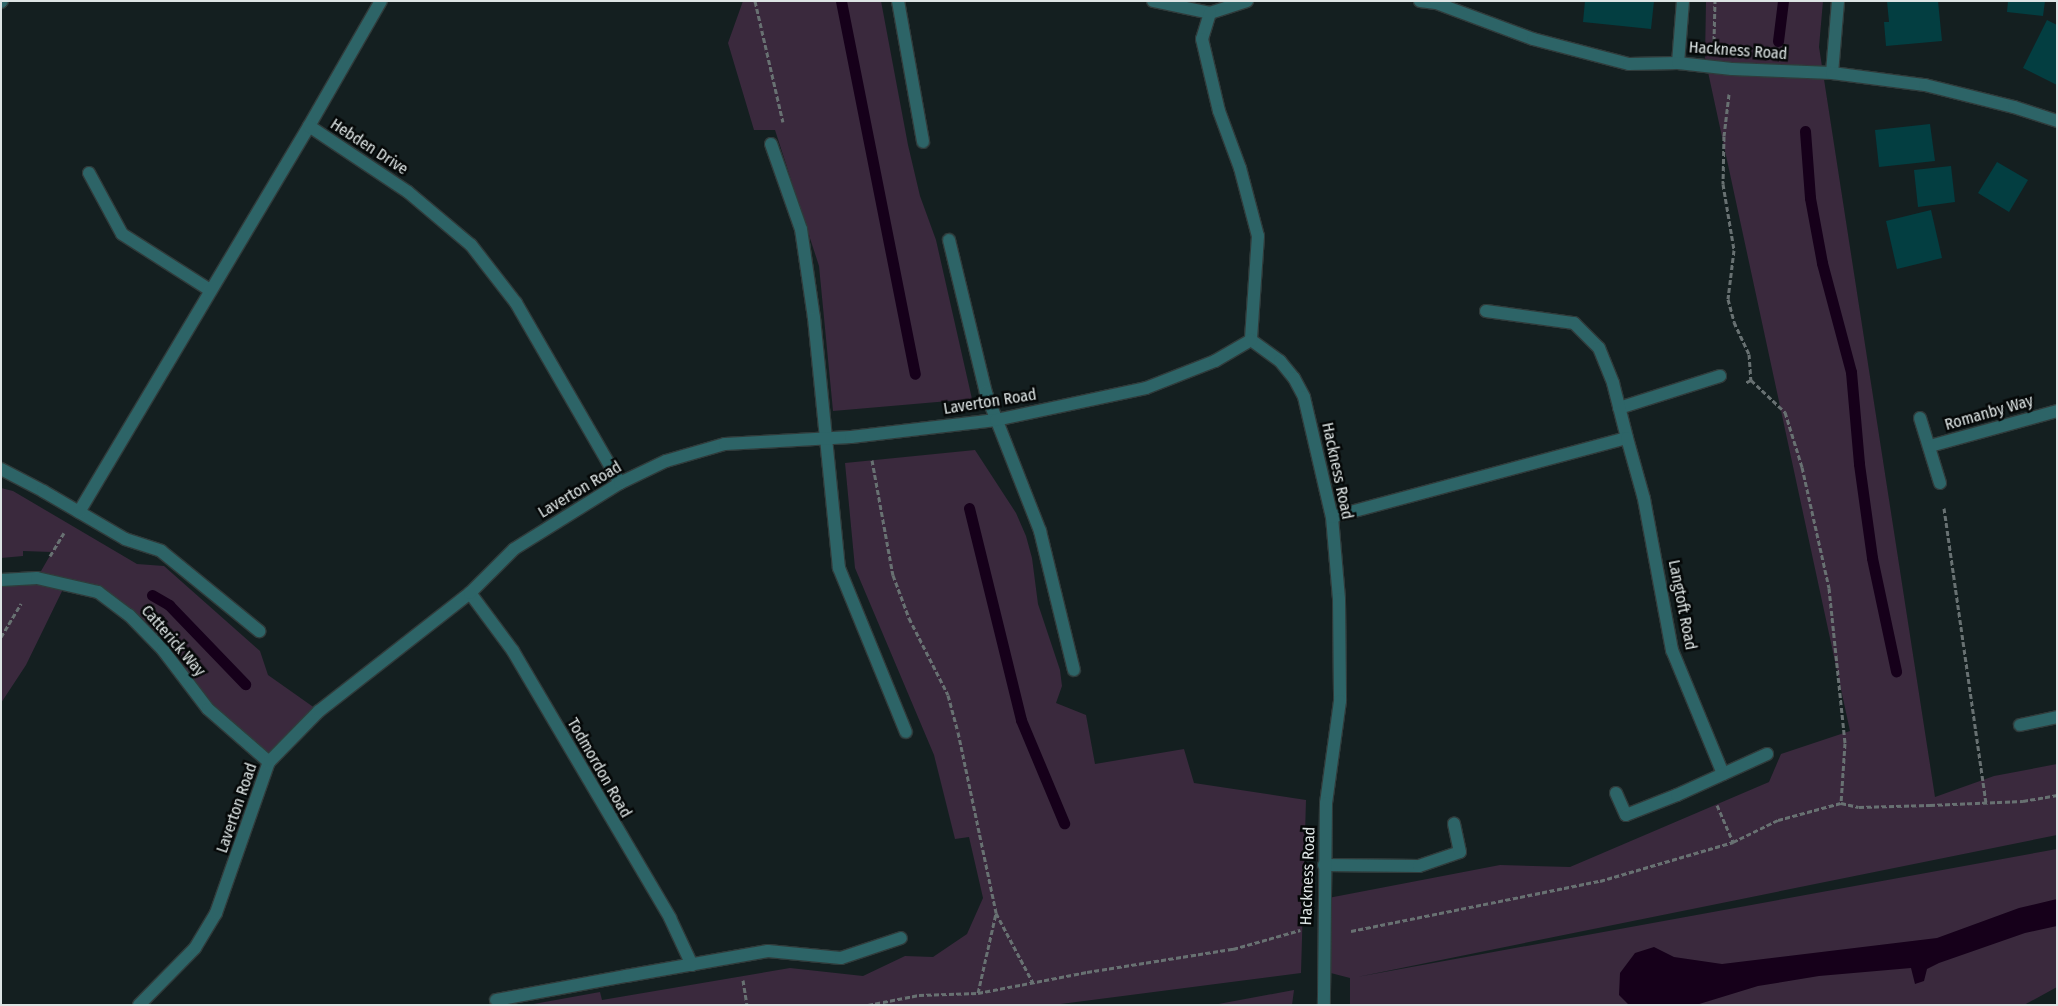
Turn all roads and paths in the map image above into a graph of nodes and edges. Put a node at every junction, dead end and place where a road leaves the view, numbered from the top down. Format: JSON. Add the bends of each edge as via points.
{"nodes":[{"id":1,"x":381,"y":1,"type":"edge"},
{"id":2,"x":898,"y":1,"type":"edge"},
{"id":3,"x":1153,"y":1,"type":"edge"},
{"id":4,"x":1247,"y":1,"type":"edge"},
{"id":5,"x":1420,"y":1,"type":"edge"},
{"id":6,"x":1683,"y":1,"type":"edge"},
{"id":7,"x":1715,"y":1,"type":"edge"},
{"id":8,"x":1838,"y":1,"type":"edge"},
{"id":9,"x":1210,"y":13,"type":"junction"},
{"id":10,"x":1678,"y":63,"type":"junction"},
{"id":11,"x":1714,"y":66,"type":"junction"},
{"id":12,"x":1732,"y":70,"type":"junction"},
{"id":13,"x":1832,"y":73,"type":"junction"},
{"id":14,"x":2057,"y":121,"type":"edge"},
{"id":15,"x":308,"y":126,"type":"junction"},
{"id":16,"x":923,"y":142,"type":"dead end"},
{"id":17,"x":772,"y":144,"type":"dead end"},
{"id":18,"x":89,"y":173,"type":"dead end"},
{"id":19,"x":949,"y":240,"type":"dead end"},
{"id":20,"x":210,"y":290,"type":"junction"},
{"id":21,"x":1486,"y":311,"type":"dead end"},
{"id":22,"x":1251,"y":340,"type":"junction"},
{"id":23,"x":1720,"y":376,"type":"dead end"},
{"id":24,"x":1751,"y":380,"type":"junction"},
{"id":25,"x":1738,"y":387,"type":"dead end"},
{"id":26,"x":1619,"y":408,"type":"junction"},
{"id":27,"x":2057,"y":411,"type":"edge"},
{"id":28,"x":1920,"y":418,"type":"dead end"},
{"id":29,"x":996,"y":420,"type":"junction"},
{"id":30,"x":868,"y":435,"type":"junction"},
{"id":31,"x":825,"y":436,"type":"junction"},
{"id":32,"x":1627,"y":438,"type":"junction"},
{"id":33,"x":1930,"y":446,"type":"junction"},
{"id":34,"x":1,"y":469,"type":"edge"},
{"id":35,"x":620,"y":483,"type":"junction"},
{"id":36,"x":1940,"y":483,"type":"joint"},
{"id":37,"x":79,"y":512,"type":"junction"},
{"id":38,"x":1332,"y":517,"type":"junction"},
{"id":39,"x":1,"y":580,"type":"edge"},
{"id":40,"x":470,"y":593,"type":"junction"},
{"id":41,"x":259,"y":631,"type":"dead end"},
{"id":42,"x":1074,"y":670,"type":"dead end"},
{"id":43,"x":2057,"y":717,"type":"edge"},
{"id":44,"x":2020,"y":725,"type":"dead end"},
{"id":45,"x":906,"y":732,"type":"dead end"},
{"id":46,"x":1767,"y":754,"type":"dead end"},
{"id":47,"x":269,"y":762,"type":"junction"},
{"id":48,"x":1723,"y":774,"type":"junction"},
{"id":49,"x":1706,"y":782,"type":"junction"},
{"id":50,"x":1616,"y":793,"type":"dead end"},
{"id":51,"x":2057,"y":795,"type":"edge"},
{"id":52,"x":1986,"y":802,"type":"junction"},
{"id":53,"x":1841,"y":803,"type":"junction"},
{"id":54,"x":1454,"y":824,"type":"dead end"},
{"id":55,"x":1733,"y":842,"type":"junction"},
{"id":56,"x":1324,"y":865,"type":"junction"},
{"id":57,"x":996,"y":913,"type":"junction"},
{"id":58,"x":1322,"y":929,"type":"junction"},
{"id":59,"x":901,"y":938,"type":"dead end"},
{"id":60,"x":692,"y":965,"type":"junction"},
{"id":61,"x":1033,"y":983,"type":"junction"},
{"id":62,"x":978,"y":993,"type":"junction"},
{"id":63,"x":496,"y":1000,"type":"dead end"},
{"id":64,"x":139,"y":1005,"type":"edge"},
{"id":65,"x":868,"y":1005,"type":"edge"},
{"id":66,"x":1324,"y":1005,"type":"edge"}],
"edges":[{"from":1,"to":15,"type":"street"},
{"from":2,"to":16,"type":"street"},
{"from":3,"to":9,"type":"street"},
{"from":4,"to":9,"type":"street"},
{"from":5,"to":10,"type":"street","name":"Hackness Road","via":[[1436,3],[1533,39],[1629,64]]},
{"from":6,"to":10,"type":"street"},
{"from":7,"to":11,"type":"path"},
{"from":8,"to":13,"type":"street"},
{"from":9,"to":22,"type":"street","via":[[1202,39],[1219,111],[1240,168],[1258,236]]},
{"from":10,"to":11,"type":"street","name":"Hackness Road"},
{"from":11,"to":12,"type":"street","name":"Hackness Road"},
{"from":12,"to":13,"type":"street","name":"Hackness Road"},
{"from":12,"to":24,"type":"path","via":[[1724,136],[1723,184],[1734,250],[1728,299],[1734,322],[1749,354]]},
{"from":13,"to":14,"type":"street","name":"Hackness Road","via":[[1925,85]]},
{"from":15,"to":20,"type":"street","name":"Hebden Drive"},
{"from":15,"to":35,"type":"street","name":"Hebden Drive","via":[[408,192],[471,245],[516,304]]},
{"from":17,"to":31,"type":"street","via":[[801,229]]},
{"from":18,"to":20,"type":"street","via":[[122,234]]},
{"from":19,"to":29,"type":"street"},
{"from":20,"to":37,"type":"street","name":"Hebden Drive"},
{"from":21,"to":26,"type":"street","name":"Langtoft Road","via":[[1574,323],[1599,348]]},
{"from":22,"to":29,"type":"street","name":"Laverton Road","via":[[1215,361],[1146,388]]},
{"from":22,"to":38,"type":"street","name":"Hackness Road","via":[[1280,361],[1304,397]]},
{"from":23,"to":26,"type":"street"},
{"from":24,"to":25,"type":"path"},
{"from":24,"to":53,"type":"path","via":[[1785,412],[1802,467],[1829,588],[1845,743]]},
{"from":26,"to":32,"type":"street","name":"Langtoft Road"},
{"from":27,"to":33,"type":"street","name":"Romanby Way"},
{"from":28,"to":33,"type":"street","name":"Romanby Way"},
{"from":29,"to":30,"type":"street","name":"Laverton Road"},
{"from":29,"to":42,"type":"street","via":[[1040,531]]},
{"from":30,"to":31,"type":"street","name":"Laverton Road"},
{"from":30,"to":57,"type":"path","via":[[893,575],[909,618],[948,695]]},
{"from":31,"to":35,"type":"street","name":"Laverton Road","via":[[725,444],[666,461]]},
{"from":31,"to":45,"type":"street","via":[[839,568]]},
{"from":32,"to":38,"type":"street"},
{"from":32,"to":48,"type":"street","name":"Langtoft Road","via":[[1644,498],[1672,650]]},
{"from":33,"to":36,"type":"street","name":"Romanby Way"},
{"from":34,"to":37,"type":"street"},
{"from":35,"to":40,"type":"street","name":"Laverton Road","via":[[514,550]]},
{"from":36,"to":52,"type":"path"},
{"from":37,"to":41,"type":"street","via":[[125,539],[161,551]]},
{"from":38,"to":56,"type":"street","name":"Hackness Road","via":[[1339,599],[1340,701],[1326,803]]},
{"from":39,"to":47,"type":"street","name":"Catterick Way","via":[[37,578],[98,592],[129,615],[163,650],[208,709]]},
{"from":40,"to":47,"type":"street","name":"Laverton Road","via":[[319,711]]},
{"from":40,"to":60,"type":"street","name":"Todmordon Road","via":[[512,651],[670,918]]},
{"from":43,"to":44,"type":"street"},
{"from":46,"to":48,"type":"street"},
{"from":47,"to":64,"type":"street","name":"Laverton Road","via":[[216,913],[195,948]]},
{"from":48,"to":49,"type":"street"},
{"from":49,"to":50,"type":"street","via":[[1626,815]]},
{"from":49,"to":55,"type":"path"},
{"from":51,"to":52,"type":"path"},
{"from":52,"to":53,"type":"path","via":[[1883,806]]},
{"from":53,"to":55,"type":"path","via":[[1778,820]]},
{"from":54,"to":56,"type":"street","via":[[1460,852],[1419,866]]},
{"from":55,"to":58,"type":"path","via":[[1600,882],[1354,931]]},
{"from":56,"to":58,"type":"street","name":"Hackness Road"},
{"from":57,"to":61,"type":"path"},
{"from":57,"to":62,"type":"path"},
{"from":58,"to":61,"type":"path","via":[[1296,930],[1233,949]]},
{"from":58,"to":66,"type":"street","name":"Hackness Road"},
{"from":59,"to":60,"type":"street","via":[[841,958],[768,950]]},
{"from":60,"to":63,"type":"street"},
{"from":61,"to":62,"type":"path"},
{"from":62,"to":65,"type":"path","via":[[919,995]]}]}
